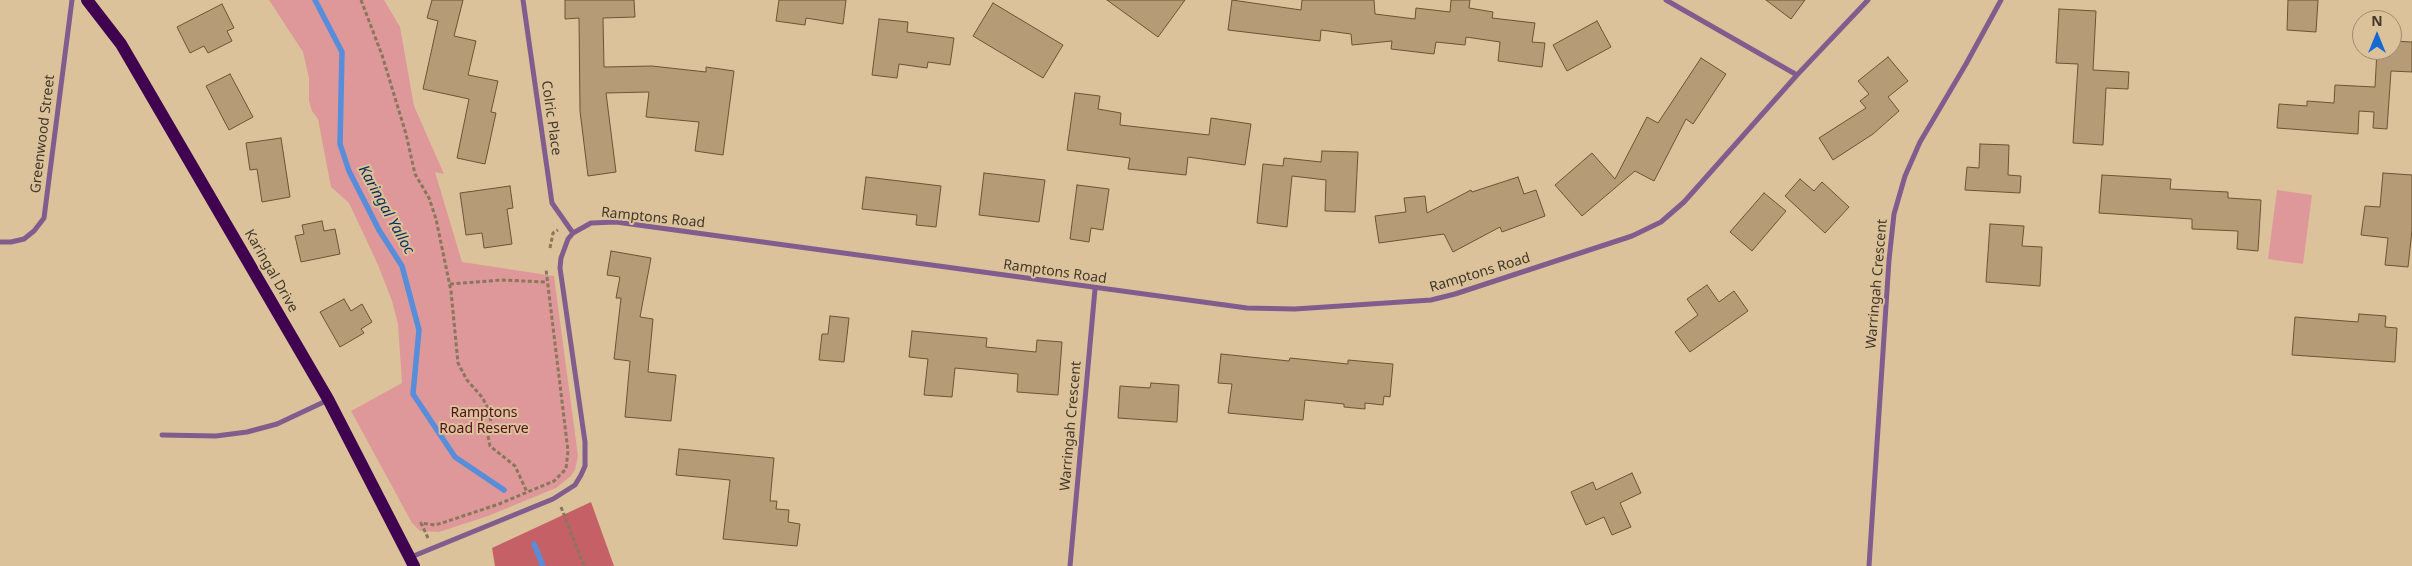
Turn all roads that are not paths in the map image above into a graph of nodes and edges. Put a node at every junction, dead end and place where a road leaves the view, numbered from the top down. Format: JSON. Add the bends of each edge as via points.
{"nodes":[{"id":1,"x":72,"y":0,"type":"edge"},
{"id":2,"x":87,"y":0,"type":"edge"},
{"id":3,"x":523,"y":0,"type":"edge"},
{"id":4,"x":1666,"y":0,"type":"edge"},
{"id":5,"x":1868,"y":0,"type":"edge"},
{"id":6,"x":2001,"y":0,"type":"edge"},
{"id":7,"x":1797,"y":75,"type":"junction"},
{"id":8,"x":573,"y":233,"type":"junction"},
{"id":9,"x":0,"y":242,"type":"edge"},
{"id":10,"x":1095,"y":289,"type":"junction"},
{"id":11,"x":328,"y":399,"type":"junction"},
{"id":12,"x":162,"y":435,"type":"dead end"},
{"id":13,"x":412,"y":562,"type":"edge"},
{"id":14,"x":1070,"y":566,"type":"edge"},
{"id":15,"x":1869,"y":566,"type":"edge"}],
"edges":[{"from":1,"to":9,"type":"street","name":"Greenwood Street","via":[[44,218],[24,239]]},
{"from":2,"to":11,"type":"main road","name":"Karingal Drive","via":[[121,44]]},
{"from":3,"to":8,"type":"street","name":"Colric Place","via":[[552,203]]},
{"from":4,"to":7,"type":"street"},
{"from":5,"to":7,"type":"street","name":"Ramptons Road"},
{"from":6,"to":15,"type":"street","name":"Warringah Crescent","via":[[1920,142],[1905,176],[1894,214],[1888,260]]},
{"from":7,"to":10,"type":"street","name":"Ramptons Road","via":[[1684,202],[1661,222],[1632,236],[1455,294],[1407,303],[1270,310]]},
{"from":8,"to":10,"type":"street","name":"Ramptons Road","via":[[592,223],[616,222]]},
{"from":8,"to":13,"type":"street","via":[[564,247],[560,268],[586,455],[581,475],[574,485],[557,497],[433,548]]},
{"from":10,"to":14,"type":"street","name":"Warringah Crescent"},
{"from":11,"to":12,"type":"street","via":[[277,424],[247,432],[216,436]]},
{"from":11,"to":13,"type":"main road","name":"Karingal Drive"}]}
